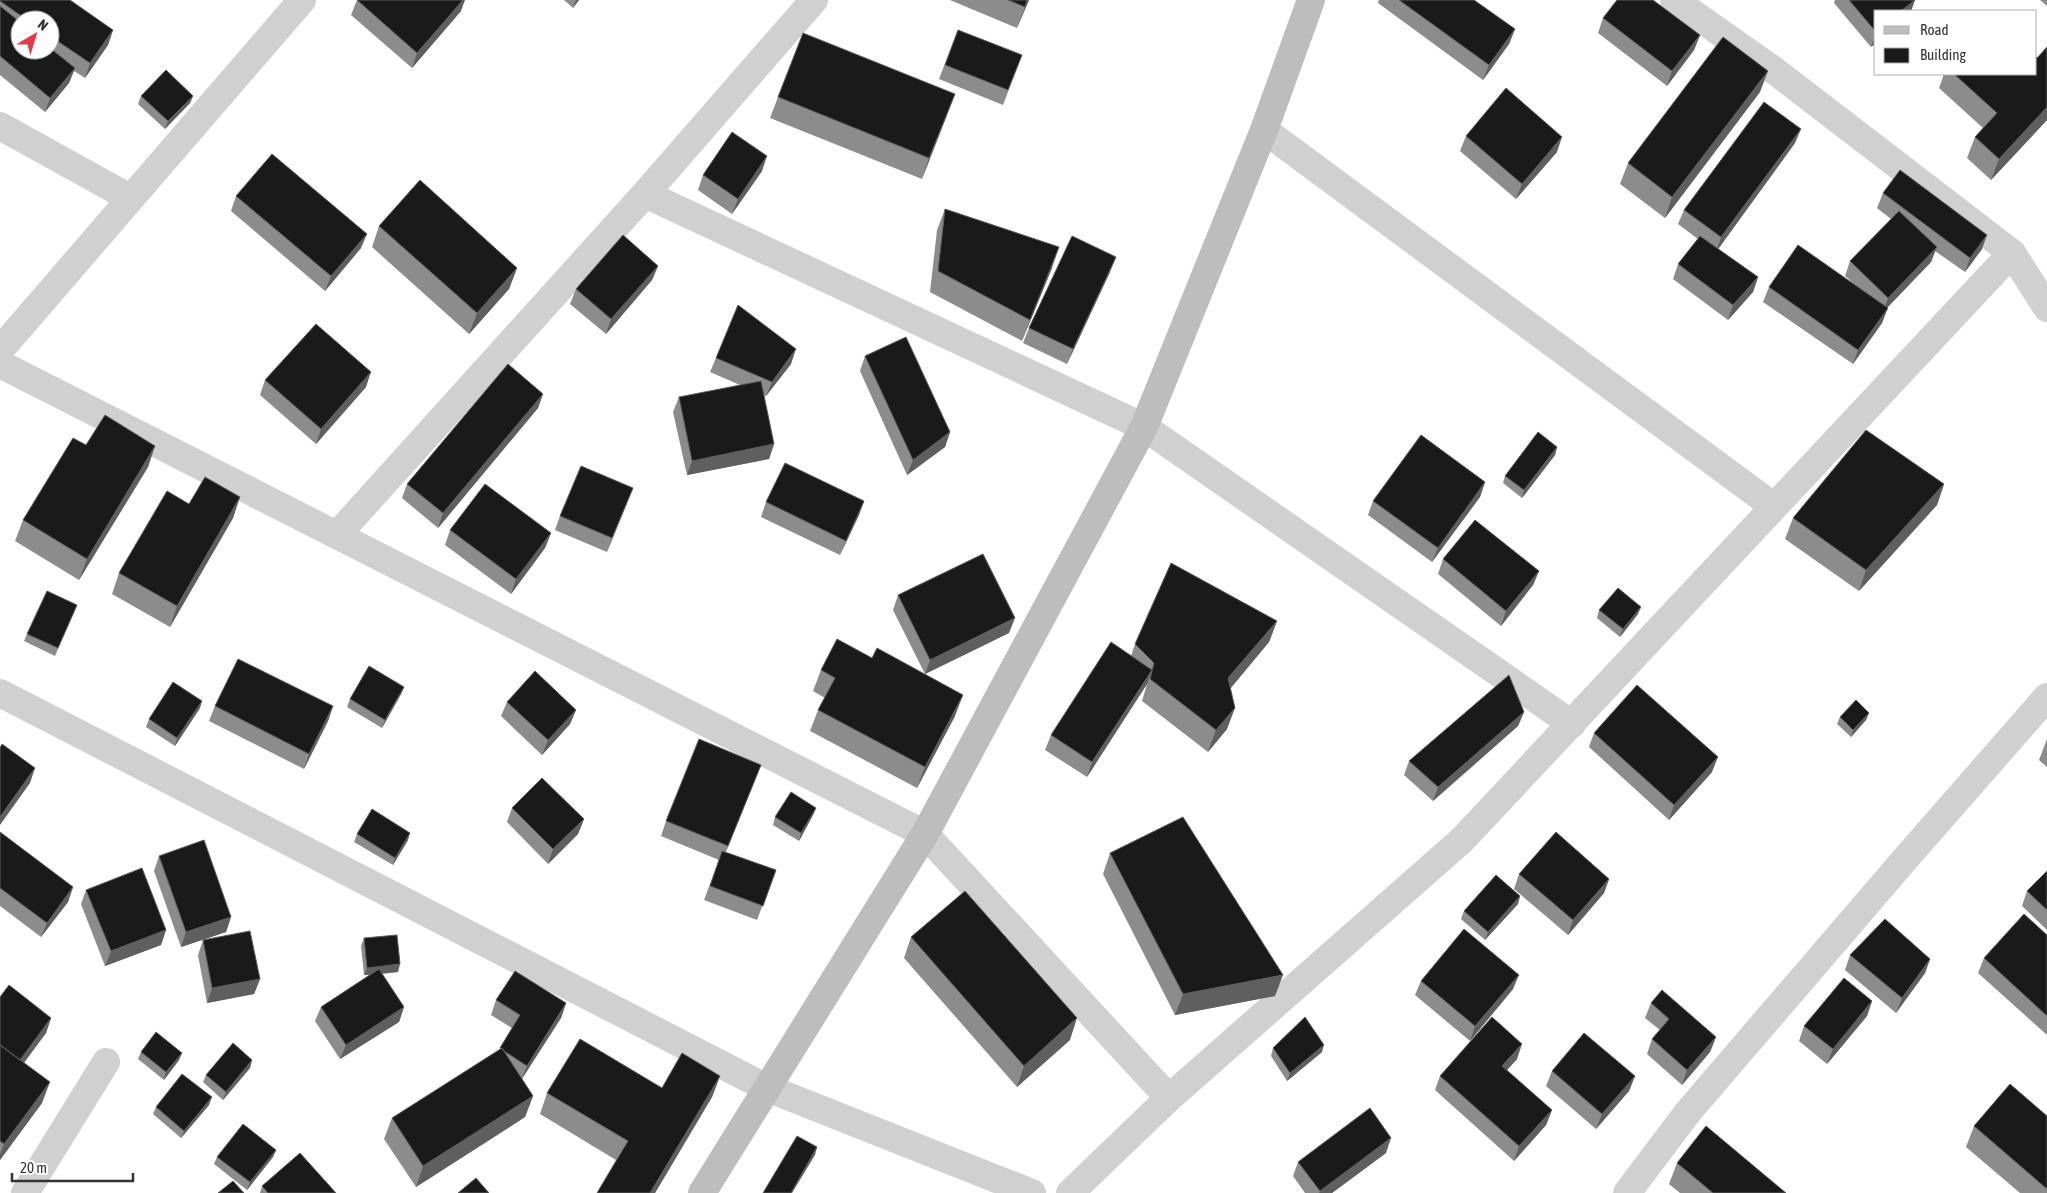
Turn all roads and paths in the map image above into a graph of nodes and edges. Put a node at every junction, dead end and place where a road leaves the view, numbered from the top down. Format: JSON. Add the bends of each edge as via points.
{"nodes":[{"id":1,"x":302,"y":0,"type":"edge"},
{"id":2,"x":814,"y":0,"type":"edge"},
{"id":3,"x":1311,"y":0,"type":"edge"},
{"id":4,"x":1674,"y":0,"type":"edge"},
{"id":5,"x":0,"y":126,"type":"edge"},
{"id":6,"x":1264,"y":130,"type":"junction"},
{"id":7,"x":645,"y":194,"type":"junction"},
{"id":8,"x":130,"y":198,"type":"junction"},
{"id":9,"x":2012,"y":253,"type":"junction"},
{"id":10,"x":2047,"y":308,"type":"edge"},
{"id":11,"x":0,"y":350,"type":"edge"},
{"id":12,"x":0,"y":364,"type":"edge"},
{"id":13,"x":1144,"y":427,"type":"junction"},
{"id":14,"x":1773,"y":506,"type":"junction"},
{"id":15,"x":337,"y":536,"type":"junction"},
{"id":16,"x":2047,"y":697,"type":"edge"},
{"id":17,"x":4,"y":704,"type":"edge"},
{"id":18,"x":1572,"y":724,"type":"junction"},
{"id":19,"x":925,"y":834,"type":"junction"},
{"id":20,"x":106,"y":1062,"type":"dead end"},
{"id":21,"x":767,"y":1088,"type":"junction"},
{"id":22,"x":1169,"y":1098,"type":"junction"},
{"id":23,"x":25,"y":1193,"type":"edge"},
{"id":24,"x":702,"y":1193,"type":"edge"},
{"id":25,"x":1032,"y":1193,"type":"edge"},
{"id":26,"x":1070,"y":1193,"type":"edge"},
{"id":27,"x":1627,"y":1193,"type":"edge"}],
"edges":[{"from":1,"to":8,"type":"street"},
{"from":2,"to":7,"type":"street"},
{"from":3,"to":6,"type":"street"},
{"from":4,"to":9,"type":"street","via":[[1775,71]]},
{"from":5,"to":8,"type":"street"},
{"from":6,"to":13,"type":"street"},
{"from":6,"to":14,"type":"street"},
{"from":7,"to":13,"type":"street"},
{"from":7,"to":15,"type":"street"},
{"from":8,"to":11,"type":"street"},
{"from":9,"to":10,"type":"street"},
{"from":9,"to":14,"type":"street"},
{"from":12,"to":15,"type":"street"},
{"from":13,"to":18,"type":"street"},
{"from":13,"to":19,"type":"street"},
{"from":14,"to":18,"type":"street"},
{"from":15,"to":19,"type":"street"},
{"from":16,"to":27,"type":"street","via":[[1688,1112]]},
{"from":17,"to":21,"type":"street"},
{"from":18,"to":22,"type":"street","via":[[1462,840]]},
{"from":19,"to":21,"type":"street"},
{"from":19,"to":22,"type":"street"},
{"from":20,"to":23,"type":"street"},
{"from":21,"to":24,"type":"street"},
{"from":21,"to":25,"type":"street"},
{"from":22,"to":26,"type":"street"}]}
